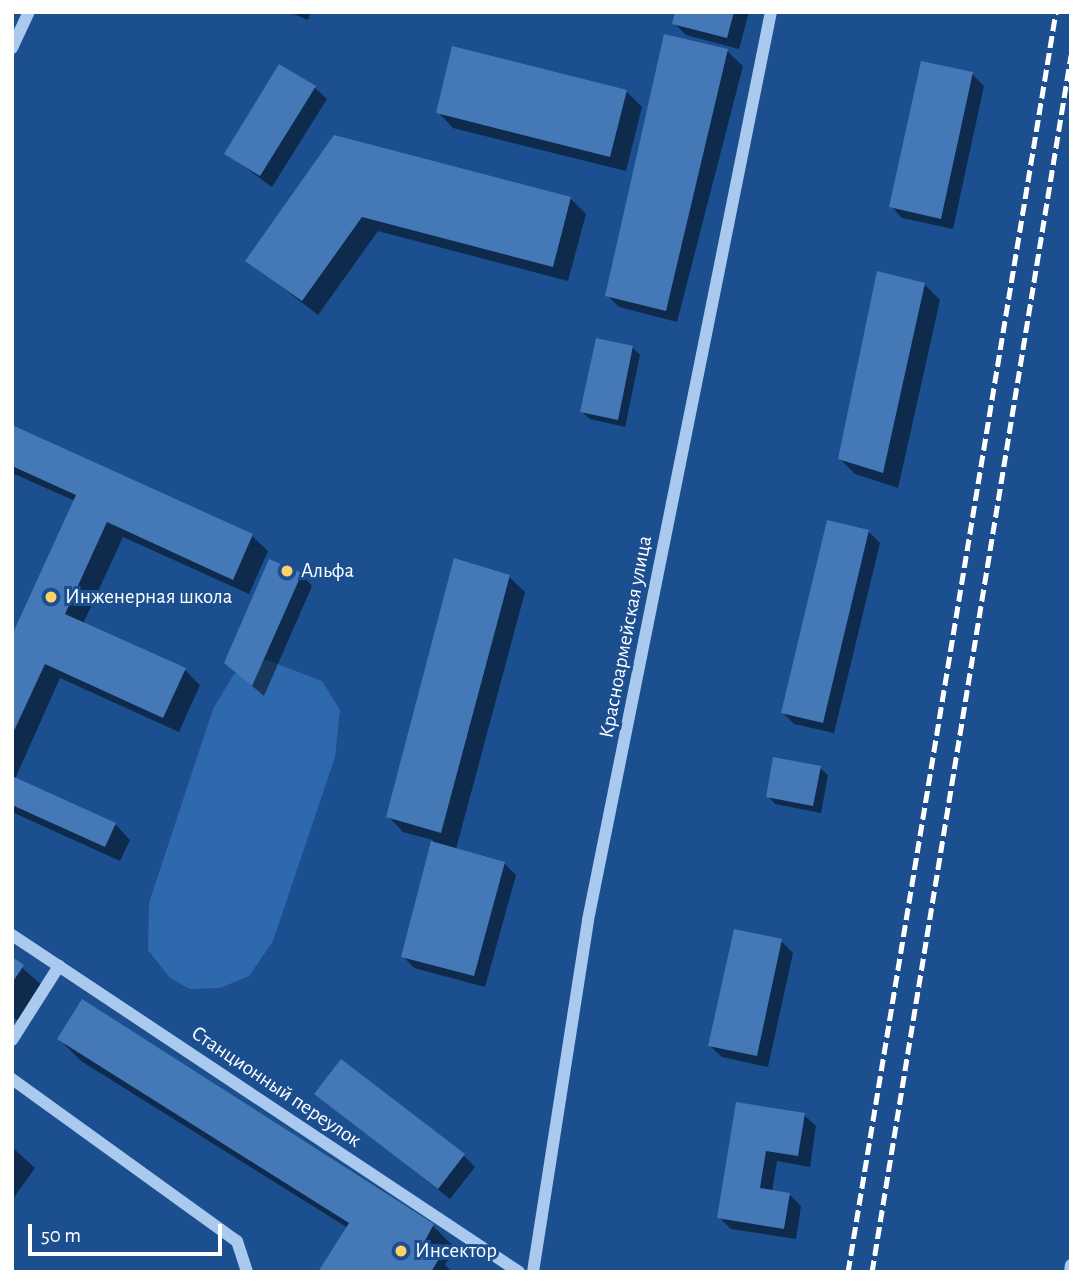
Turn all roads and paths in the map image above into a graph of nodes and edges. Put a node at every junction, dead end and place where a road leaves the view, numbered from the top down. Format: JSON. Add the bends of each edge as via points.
{"nodes":[{"id":1,"x":29,"y":12,"type":"edge"},
{"id":2,"x":771,"y":12,"type":"edge"},
{"id":3,"x":12,"y":48,"type":"edge"},
{"id":4,"x":12,"y":935,"type":"edge"},
{"id":5,"x":59,"y":966,"type":"junction"},
{"id":6,"x":12,"y":1040,"type":"edge"},
{"id":7,"x":12,"y":1079,"type":"edge"},
{"id":8,"x":1071,"y":1265,"type":"edge"},
{"id":9,"x":247,"y":1272,"type":"edge"},
{"id":10,"x":519,"y":1272,"type":"edge"},
{"id":11,"x":534,"y":1272,"type":"edge"},
{"id":12,"x":1070,"y":1272,"type":"edge"}],
"edges":[{"from":1,"to":3,"type":"street"},
{"from":2,"to":11,"type":"street","name":"Красноармейская улица","via":[[588,920]]},
{"from":4,"to":5,"type":"street","name":"Станционный переулок"},
{"from":5,"to":6,"type":"street"},
{"from":5,"to":10,"type":"street","name":"Станционный переулок"},
{"from":7,"to":9,"type":"street","via":[[237,1241]]},
{"from":8,"to":12,"type":"street"}]}
